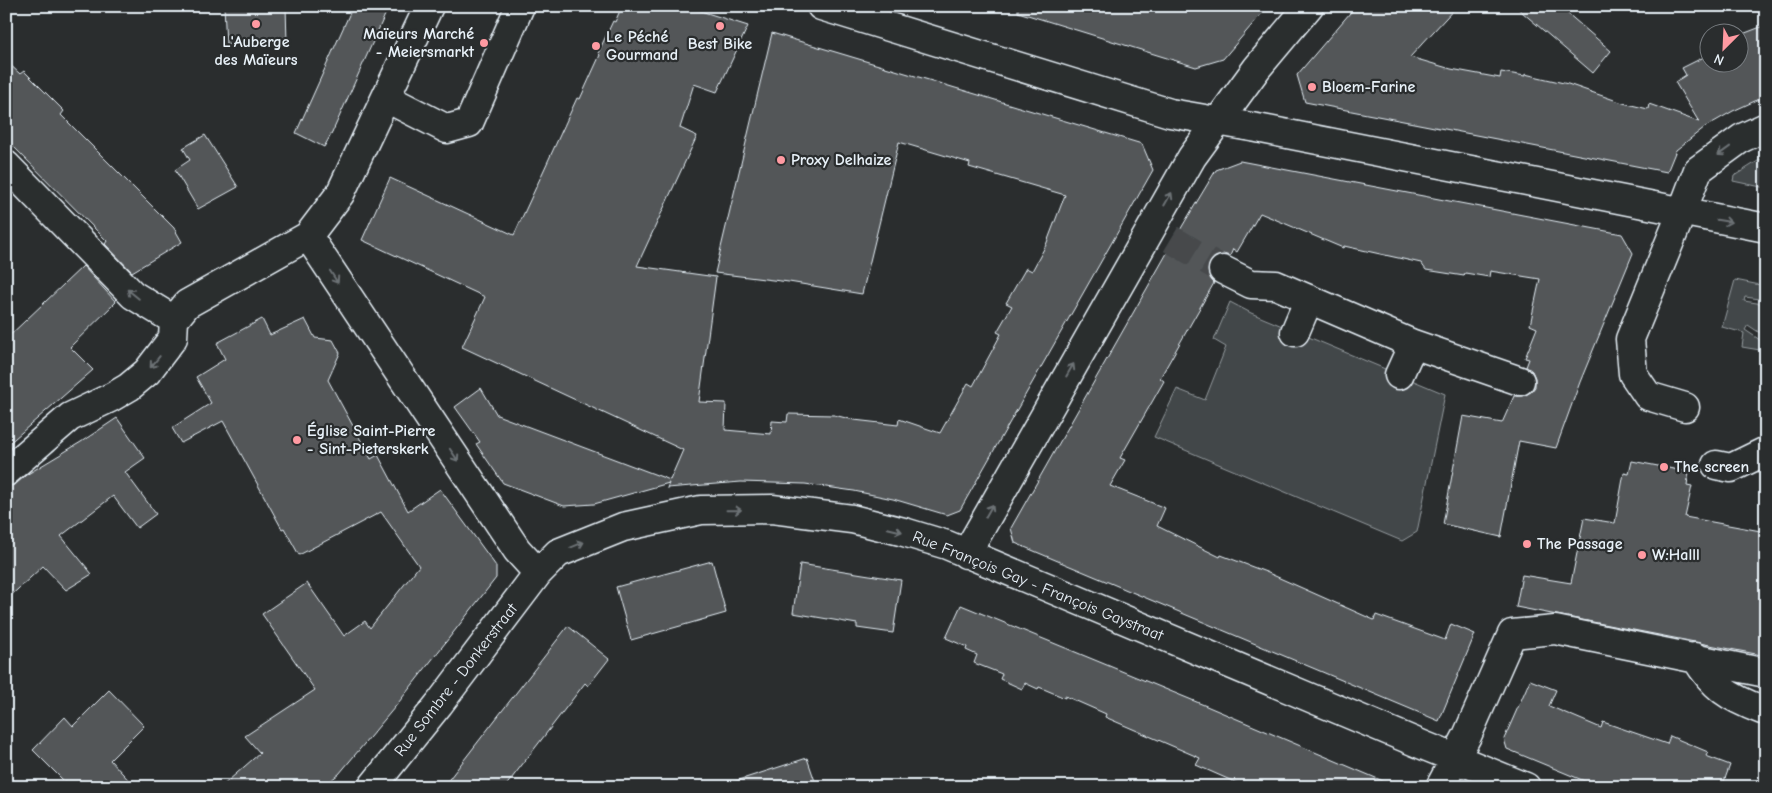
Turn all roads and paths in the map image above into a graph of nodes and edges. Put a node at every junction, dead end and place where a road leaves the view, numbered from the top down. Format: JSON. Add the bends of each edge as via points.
{"nodes":[{"id":1,"x":428,"y":6,"type":"edge"},
{"id":2,"x":520,"y":6,"type":"edge"},
{"id":3,"x":821,"y":6,"type":"edge"},
{"id":4,"x":1309,"y":6,"type":"edge"},
{"id":5,"x":385,"y":99,"type":"junction"},
{"id":6,"x":1218,"y":121,"type":"junction"},
{"id":7,"x":1766,"y":127,"type":"edge"},
{"id":8,"x":6,"y":165,"type":"edge"},
{"id":9,"x":1682,"y":212,"type":"junction"},
{"id":10,"x":1766,"y":228,"type":"edge"},
{"id":11,"x":308,"y":236,"type":"junction"},
{"id":12,"x":1223,"y":270,"type":"tunnel mouth"},
{"id":13,"x":1310,"y":299,"type":"junction"},
{"id":14,"x":174,"y":320,"type":"junction"},
{"id":15,"x":1295,"y":332,"type":"dead end"},
{"id":16,"x":1413,"y":344,"type":"junction"},
{"id":17,"x":1399,"y":376,"type":"dead end"},
{"id":18,"x":1520,"y":381,"type":"dead end"},
{"id":19,"x":1685,"y":407,"type":"dead end"},
{"id":20,"x":1766,"y":451,"type":"edge"},
{"id":21,"x":1716,"y":465,"type":"dead end"},
{"id":22,"x":6,"y":472,"type":"edge"},
{"id":23,"x":966,"y":554,"type":"junction"},
{"id":24,"x":538,"y":572,"type":"junction"},
{"id":25,"x":1694,"y":657,"type":"junction"},
{"id":26,"x":1766,"y":673,"type":"edge"},
{"id":27,"x":1762,"y":710,"type":"dead end"},
{"id":28,"x":1456,"y":758,"type":"junction"},
{"id":29,"x":372,"y":787,"type":"edge"},
{"id":30,"x":1440,"y":787,"type":"edge"},
{"id":31,"x":1526,"y":787,"type":"edge"}],
"edges":[{"from":1,"to":5,"type":"street"},
{"from":2,"to":5,"type":"street","via":[[469,124],[447,128]]},
{"from":3,"to":6,"type":"street","via":[[1170,113]]},
{"from":4,"to":6,"type":"street"},
{"from":5,"to":11,"type":"street","via":[[340,194]]},
{"from":6,"to":9,"type":"street"},
{"from":23,"to":6,"type":"street","one_way":true,"via":[[1161,234],[1192,157]]},
{"from":7,"to":9,"type":"street","one_way":true,"via":[[1742,138],[1698,170]]},
{"from":14,"to":8,"type":"street","one_way":true,"via":[[133,295]]},
{"from":9,"to":10,"type":"street","one_way":true},
{"from":9,"to":19,"type":"street","via":[[1630,339],[1633,374],[1648,396]]},
{"from":11,"to":14,"type":"street","via":[[187,304]]},
{"from":11,"to":24,"type":"street","one_way":true,"via":[[517,550]]},
{"from":12,"to":13,"type":"street","via":[[1251,284],[1276,285]]},
{"from":13,"to":15,"type":"street"},
{"from":13,"to":16,"type":"street"},
{"from":14,"to":22,"type":"street","one_way":true,"via":[[173,338],[147,372],[112,397],[70,417]]},
{"from":16,"to":17,"type":"street"},
{"from":16,"to":18,"type":"street"},
{"from":20,"to":21,"type":"street","via":[[1731,468]]},
{"from":24,"to":23,"type":"street","name":"Rue François Gay - François Gaystraat","one_way":true,"via":[[558,553],[623,527],[701,510],[772,509],[852,519],[947,545]]},
{"from":23,"to":28,"type":"street","name":"Rue François Gay - François Gaystraat"},
{"from":24,"to":29,"type":"street","name":"Rue Sombre - Donkerstraat"},
{"from":25,"to":26,"type":"street"},
{"from":25,"to":27,"type":"street","via":[[1706,676],[1723,692]]},
{"from":25,"to":28,"type":"street","via":[[1555,630],[1512,634]]},
{"from":28,"to":30,"type":"street"},
{"from":28,"to":31,"type":"street","name":"Rue François Gay - François Gaystraat"}]}
